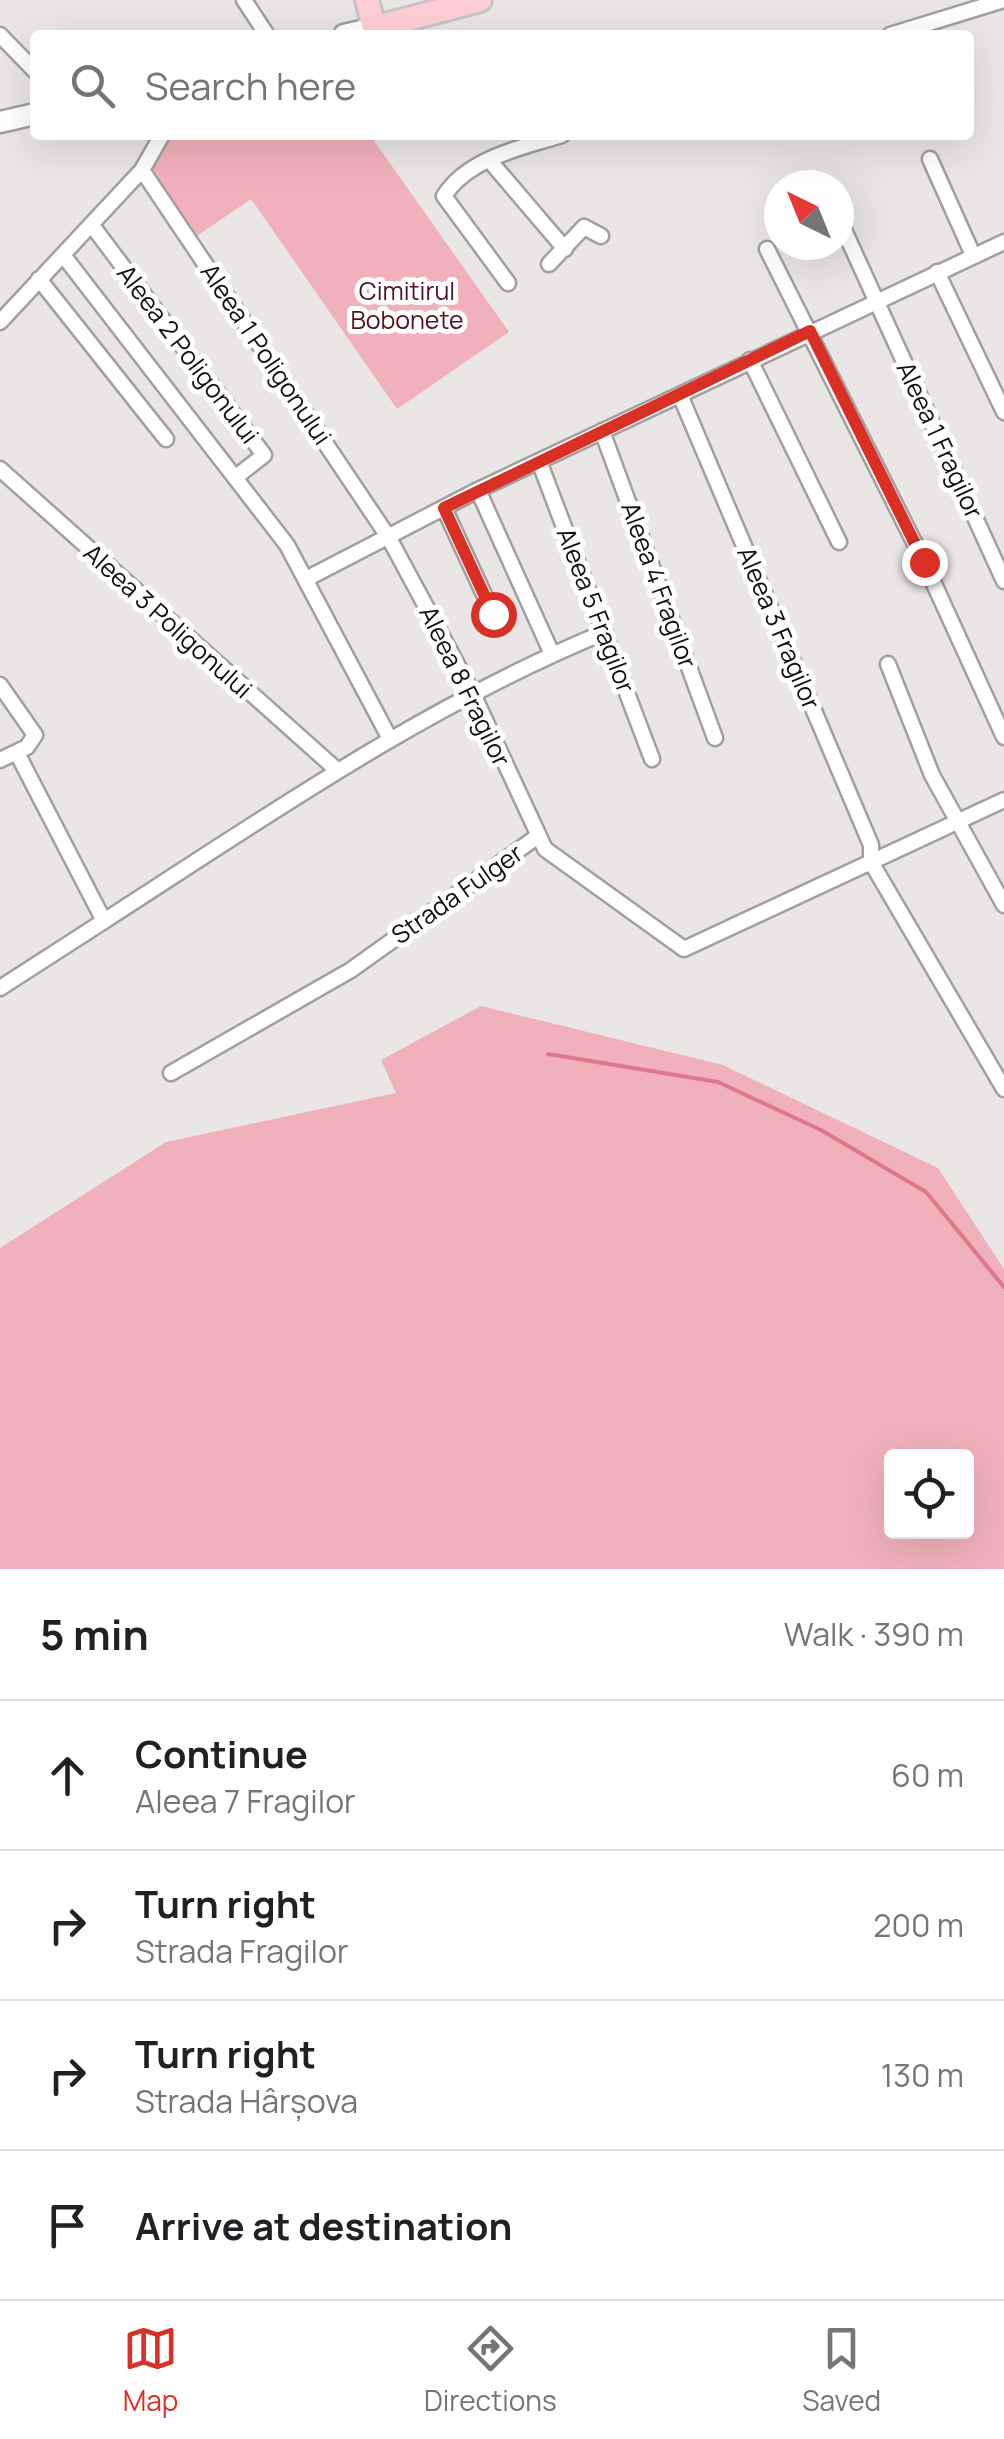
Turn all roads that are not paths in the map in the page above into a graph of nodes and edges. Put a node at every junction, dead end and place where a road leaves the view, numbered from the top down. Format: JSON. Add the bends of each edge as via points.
{"nodes":[{"id":1,"x":244,"y":0,"type":"edge"},
{"id":2,"x":367,"y":0,"type":"edge"},
{"id":3,"x":1004,"y":0,"type":"edge"},
{"id":4,"x":470,"y":1,"type":"edge"},
{"id":5,"x":374,"y":28,"type":"junction"},
{"id":6,"x":263,"y":30,"type":"edge"},
{"id":7,"x":365,"y":30,"type":"edge"},
{"id":8,"x":906,"y":30,"type":"edge"},
{"id":9,"x":0,"y":35,"type":"edge"},
{"id":10,"x":30,"y":66,"type":"edge"},
{"id":11,"x":30,"y":115,"type":"edge"},
{"id":12,"x":0,"y":122,"type":"edge"},
{"id":13,"x":159,"y":140,"type":"edge"},
{"id":14,"x":548,"y":140,"type":"edge"},
{"id":15,"x":930,"y":159,"type":"dead end"},
{"id":16,"x":490,"y":160,"type":"junction"},
{"id":17,"x":142,"y":170,"type":"junction"},
{"id":18,"x":92,"y":224,"type":"junction"},
{"id":19,"x":602,"y":236,"type":"dead end"},
{"id":20,"x":1004,"y":242,"type":"edge"},
{"id":21,"x":565,"y":249,"type":"junction"},
{"id":22,"x":854,"y":253,"type":"edge"},
{"id":23,"x":62,"y":255,"type":"junction"},
{"id":24,"x":973,"y":256,"type":"junction"},
{"id":25,"x":774,"y":260,"type":"edge"},
{"id":26,"x":548,"y":264,"type":"dead end"},
{"id":27,"x":937,"y":272,"type":"junction"},
{"id":28,"x":39,"y":280,"type":"junction"},
{"id":29,"x":508,"y":283,"type":"dead end"},
{"id":30,"x":875,"y":300,"type":"junction"},
{"id":31,"x":0,"y":322,"type":"edge"},
{"id":32,"x":810,"y":331,"type":"junction"},
{"id":33,"x":750,"y":360,"type":"junction"},
{"id":34,"x":680,"y":395,"type":"junction"},
{"id":35,"x":1004,"y":412,"type":"edge"},
{"id":36,"x":602,"y":432,"type":"junction"},
{"id":37,"x":166,"y":440,"type":"dead end"},
{"id":38,"x":539,"y":461,"type":"junction"},
{"id":39,"x":0,"y":469,"type":"edge"},
{"id":40,"x":236,"y":477,"type":"junction"},
{"id":41,"x":478,"y":490,"type":"junction"},
{"id":42,"x":444,"y":508,"type":"junction"},
{"id":43,"x":389,"y":538,"type":"junction"},
{"id":44,"x":838,"y":542,"type":"dead end"},
{"id":45,"x":306,"y":580,"type":"junction"},
{"id":46,"x":1004,"y":581,"type":"edge"},
{"id":47,"x":493,"y":614,"type":"dead end"},
{"id":48,"x":606,"y":632,"type":"junction"},
{"id":49,"x":552,"y":654,"type":"junction"},
{"id":50,"x":888,"y":664,"type":"dead end"},
{"id":51,"x":0,"y":685,"type":"edge"},
{"id":52,"x":472,"y":692,"type":"junction"},
{"id":53,"x":1004,"y":737,"type":"edge"},
{"id":54,"x":714,"y":738,"type":"dead end"},
{"id":55,"x":390,"y":739,"type":"junction"},
{"id":56,"x":17,"y":754,"type":"junction"},
{"id":57,"x":652,"y":759,"type":"dead end"},
{"id":58,"x":0,"y":760,"type":"edge"},
{"id":59,"x":338,"y":770,"type":"junction"},
{"id":60,"x":1004,"y":800,"type":"edge"},
{"id":61,"x":956,"y":822,"type":"junction"},
{"id":62,"x":538,"y":836,"type":"junction"},
{"id":63,"x":871,"y":862,"type":"junction"},
{"id":64,"x":1004,"y":905,"type":"edge"},
{"id":65,"x":104,"y":922,"type":"junction"},
{"id":66,"x":0,"y":988,"type":"edge"},
{"id":67,"x":170,"y":1073,"type":"dead end"},
{"id":68,"x":1004,"y":1089,"type":"edge"}],
"edges":[{"from":1,"to":6,"type":"street"},
{"from":2,"to":5,"type":"main road"},
{"from":3,"to":8,"type":"street"},
{"from":4,"to":5,"type":"main road"},
{"from":5,"to":7,"type":"main road"},
{"from":9,"to":10,"type":"street"},
{"from":11,"to":12,"type":"main road"},
{"from":13,"to":17,"type":"street"},
{"from":14,"to":16,"type":"street"},
{"from":15,"to":24,"type":"street"},
{"from":16,"to":21,"type":"street"},
{"from":16,"to":29,"type":"street","via":[[444,196]]},
{"from":17,"to":18,"type":"street"},
{"from":17,"to":43,"type":"street","name":"Aleea 1 Poligonului"},
{"from":18,"to":23,"type":"street"},
{"from":18,"to":40,"type":"street","name":"Aleea 2 Poligonului","via":[[264,455]]},
{"from":19,"to":21,"type":"street","via":[[584,227]]},
{"from":20,"to":24,"type":"street"},
{"from":21,"to":26,"type":"street"},
{"from":22,"to":30,"type":"street","name":"Aleea 1 Fragilor"},
{"from":23,"to":28,"type":"street"},
{"from":23,"to":40,"type":"street","name":"Aleea 2 Poligonului"},
{"from":24,"to":27,"type":"street"},
{"from":25,"to":32,"type":"street"},
{"from":27,"to":30,"type":"street"},
{"from":27,"to":35,"type":"street"},
{"from":28,"to":31,"type":"street"},
{"from":28,"to":37,"type":"street"},
{"from":30,"to":32,"type":"street"},
{"from":30,"to":46,"type":"street","name":"Aleea 1 Fragilor"},
{"from":32,"to":33,"type":"street"},
{"from":32,"to":53,"type":"street"},
{"from":33,"to":34,"type":"street"},
{"from":33,"to":44,"type":"street"},
{"from":34,"to":36,"type":"street"},
{"from":34,"to":63,"type":"street","name":"Aleea 3 Fragilor","via":[[872,846]]},
{"from":36,"to":38,"type":"street"},
{"from":36,"to":54,"type":"street","name":"Aleea 4 Fragilor"},
{"from":38,"to":41,"type":"street"},
{"from":38,"to":48,"type":"street","name":"Aleea 5 Fragilor"},
{"from":39,"to":59,"type":"street","name":"Aleea 3 Poligonului"},
{"from":40,"to":45,"type":"street","name":"Aleea 2 Poligonului"},
{"from":41,"to":42,"type":"street"},
{"from":41,"to":49,"type":"street"},
{"from":42,"to":43,"type":"street"},
{"from":42,"to":47,"type":"street"},
{"from":43,"to":45,"type":"street"},
{"from":43,"to":52,"type":"street","name":"Aleea 8 Fragilor"},
{"from":45,"to":55,"type":"street","name":"Aleea 2 Poligonului"},
{"from":48,"to":49,"type":"street"},
{"from":48,"to":57,"type":"street","name":"Aleea 5 Fragilor"},
{"from":49,"to":52,"type":"street"},
{"from":50,"to":61,"type":"street"},
{"from":51,"to":56,"type":"street","via":[[35,735]]},
{"from":52,"to":55,"type":"street"},
{"from":52,"to":62,"type":"street","name":"Aleea 8 Fragilor"},
{"from":55,"to":59,"type":"street"},
{"from":56,"to":58,"type":"street"},
{"from":56,"to":65,"type":"street"},
{"from":59,"to":65,"type":"street"},
{"from":60,"to":61,"type":"street","name":"Strada Fulger"},
{"from":61,"to":63,"type":"street","name":"Strada Fulger"},
{"from":61,"to":64,"type":"street"},
{"from":62,"to":63,"type":"street","name":"Strada Fulger","via":[[545,849],[684,949]]},
{"from":62,"to":67,"type":"street","name":"Strada Fulger","via":[[350,970]]},
{"from":63,"to":68,"type":"street","name":"Aleea 3 Fragilor"},
{"from":65,"to":66,"type":"street"}]}
